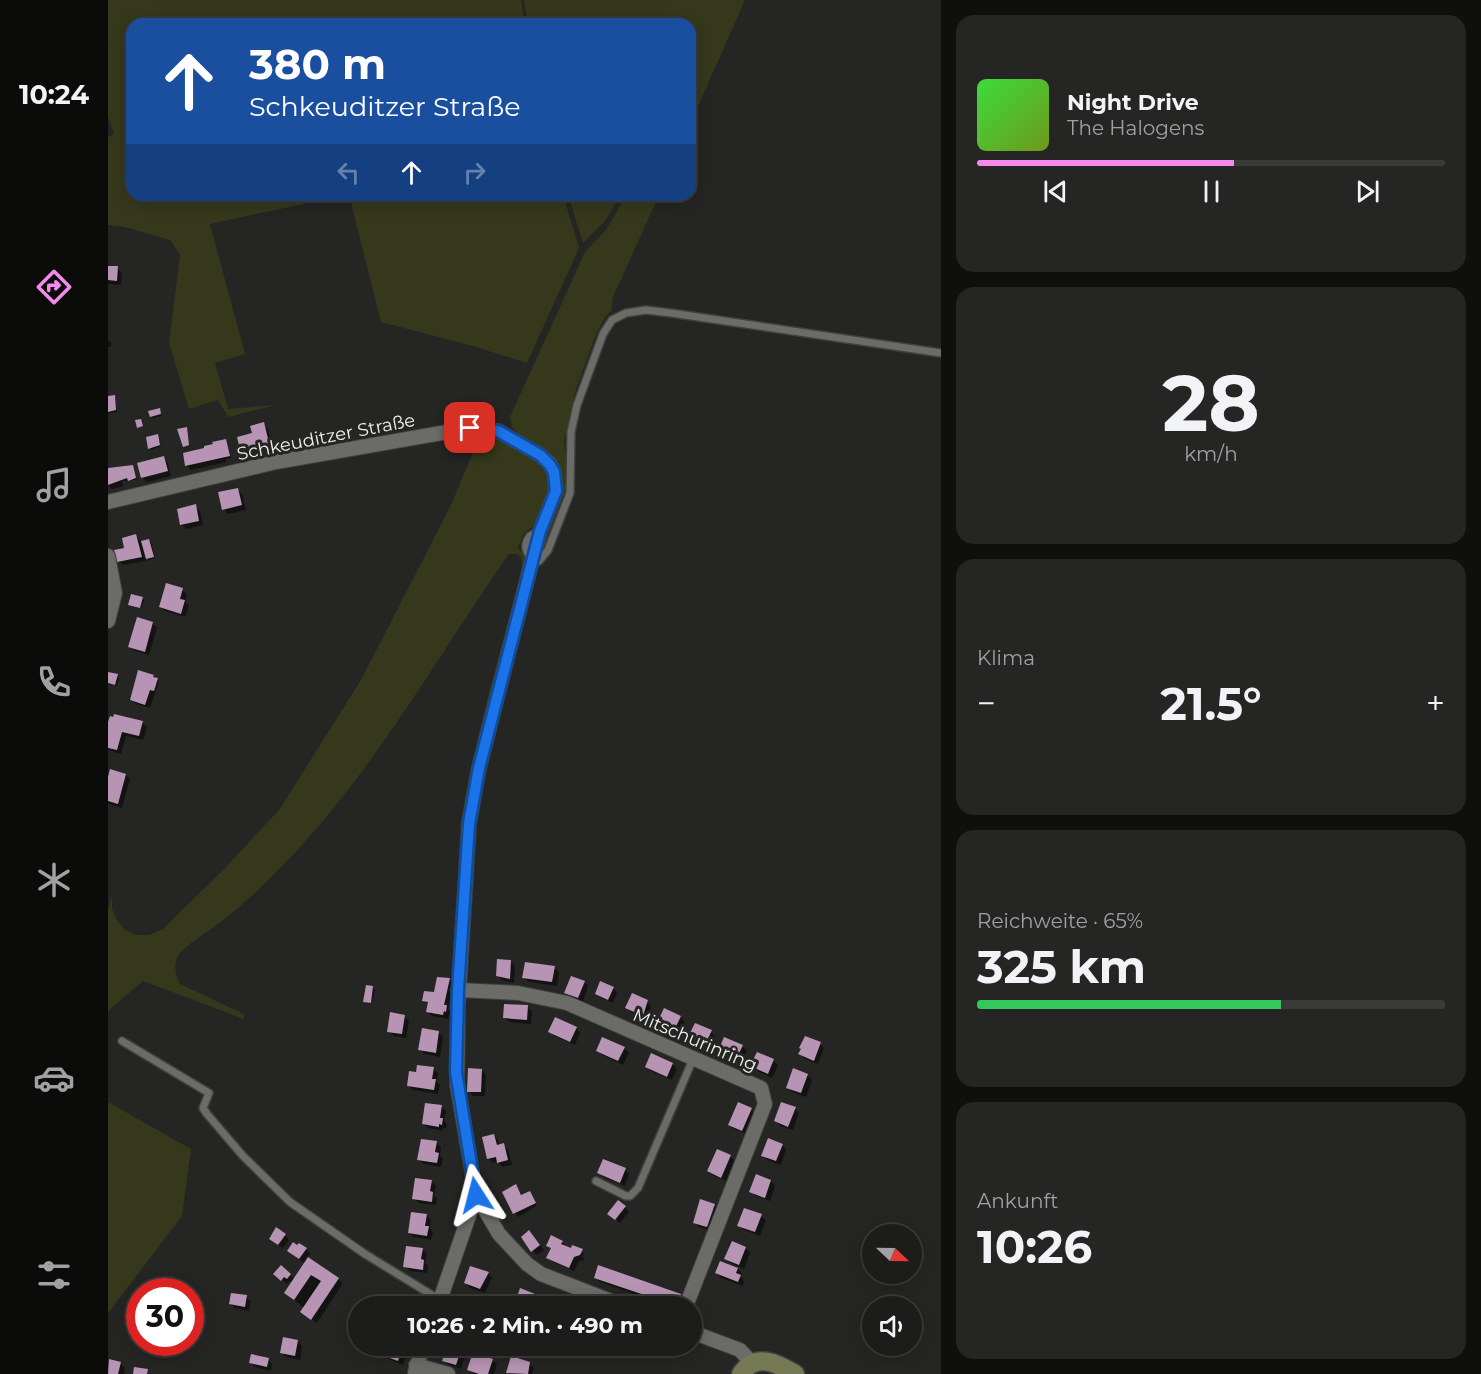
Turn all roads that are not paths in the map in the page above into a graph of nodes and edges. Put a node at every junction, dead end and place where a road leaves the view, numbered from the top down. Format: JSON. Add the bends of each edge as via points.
{"nodes":[{"id":1,"x":941,"y":353,"type":"edge"},
{"id":2,"x":108,"y":502,"type":"edge"},
{"id":3,"x":108,"y":556,"type":"edge"},
{"id":4,"x":534,"y":560,"type":"junction"},
{"id":5,"x":108,"y":621,"type":"edge"},
{"id":6,"x":458,"y":990,"type":"junction"},
{"id":7,"x":122,"y":1041,"type":"dead end"},
{"id":8,"x":693,"y":1059,"type":"junction"},
{"id":9,"x":596,"y":1181,"type":"dead end"},
{"id":10,"x":476,"y":1195,"type":"junction"},
{"id":11,"x":428,"y":1296,"type":"edge"},
{"id":12,"x":441,"y":1296,"type":"edge"},
{"id":13,"x":596,"y":1296,"type":"edge"},
{"id":14,"x":690,"y":1296,"type":"edge"},
{"id":15,"x":702,"y":1336,"type":"edge"},
{"id":16,"x":747,"y":1368,"type":"edge"},
{"id":17,"x":416,"y":1370,"type":"edge"},
{"id":18,"x":448,"y":1374,"type":"edge"},
{"id":19,"x":795,"y":1374,"type":"edge"}],
"edges":[{"from":1,"to":4,"type":"lane","via":[[646,310],[612,320],[577,405],[571,432],[570,493],[548,550],[539,561]]},
{"from":2,"to":4,"type":"street","name":"Schkeuditzer Straße","via":[[276,462],[470,428],[498,431],[540,455],[554,472],[556,491],[540,531]]},
{"from":3,"to":5,"type":"street","via":[[115,593]]},
{"from":4,"to":6,"type":"street","via":[[474,795]]},
{"from":6,"to":8,"type":"street","name":"Mitschurinring","via":[[518,993],[567,1003]]},
{"from":6,"to":10,"type":"street","via":[[457,1084]]},
{"from":7,"to":11,"type":"lane","via":[[209,1093],[203,1108],[207,1114],[290,1202]]},
{"from":8,"to":9,"type":"lane","via":[[638,1188],[626,1196]]},
{"from":8,"to":14,"type":"street","name":"Mitschurinring","via":[[761,1088],[765,1104]]},
{"from":10,"to":12,"type":"street"},
{"from":10,"to":13,"type":"street","via":[[499,1234],[527,1264],[557,1282]]},
{"from":15,"to":16,"type":"street","via":[[740,1350]]},
{"from":16,"to":19,"type":"street","via":[[763,1361],[773,1362]]},
{"from":17,"to":18,"type":"street"}]}
